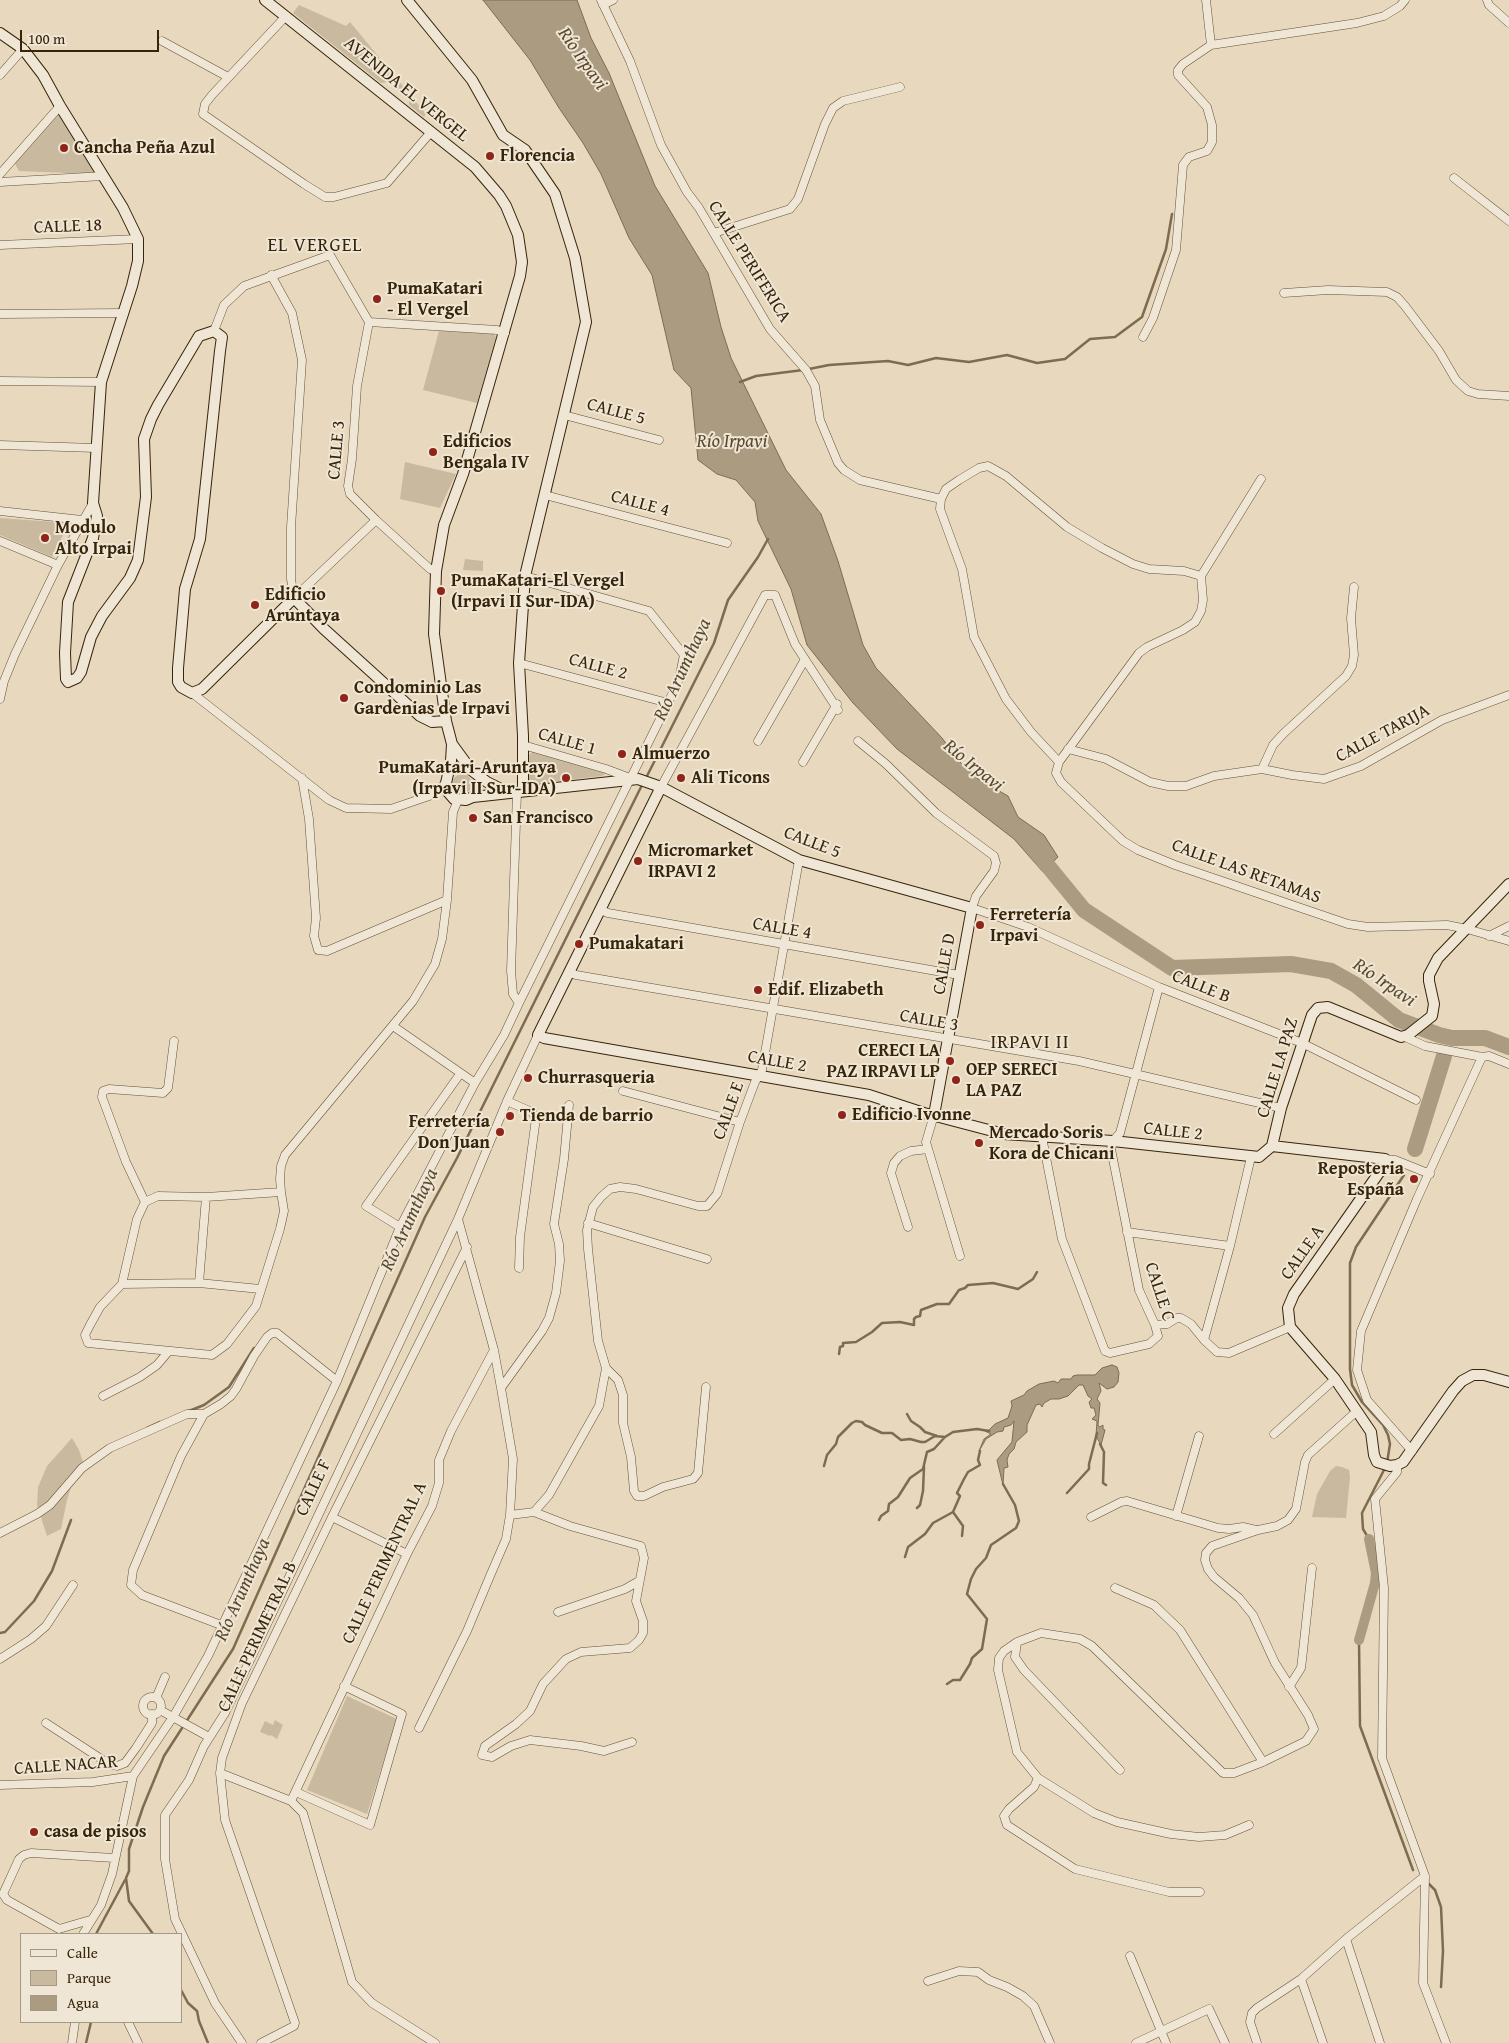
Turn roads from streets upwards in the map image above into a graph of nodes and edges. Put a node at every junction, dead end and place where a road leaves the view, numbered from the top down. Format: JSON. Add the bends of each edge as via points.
{"nodes":[{"id":1,"x":265,"y":0,"type":"edge"},
{"id":2,"x":407,"y":0,"type":"edge"},
{"id":3,"x":613,"y":0,"type":"edge"},
{"id":4,"x":1206,"y":0,"type":"edge"},
{"id":5,"x":1405,"y":0,"type":"edge"},
{"id":6,"x":1487,"y":0,"type":"edge"},
{"id":7,"x":602,"y":2,"type":"edge"},
{"id":8,"x":286,"y":16,"type":"junction"},
{"id":9,"x":1509,"y":23,"type":"edge"},
{"id":10,"x":0,"y":33,"type":"edge"},
{"id":11,"x":162,"y":41,"type":"dead end"},
{"id":12,"x":1210,"y":45,"type":"junction"},
{"id":13,"x":23,"y":49,"type":"junction"},
{"id":14,"x":0,"y":75,"type":"edge"},
{"id":15,"x":228,"y":77,"type":"junction"},
{"id":16,"x":900,"y":87,"type":"dead end"},
{"id":17,"x":60,"y":106,"type":"junction"},
{"id":18,"x":431,"y":132,"type":"junction"},
{"id":19,"x":0,"y":174,"type":"edge"},
{"id":20,"x":103,"y":176,"type":"junction"},
{"id":21,"x":1454,"y":178,"type":"dead end"},
{"id":22,"x":0,"y":182,"type":"edge"},
{"id":23,"x":1509,"y":221,"type":"edge"},
{"id":24,"x":714,"y":233,"type":"junction"},
{"id":25,"x":138,"y":239,"type":"junction"},
{"id":26,"x":0,"y":245,"type":"edge"},
{"id":27,"x":272,"y":275,"type":"junction"},
{"id":28,"x":1284,"y":293,"type":"dead end"},
{"id":29,"x":124,"y":313,"type":"junction"},
{"id":30,"x":0,"y":314,"type":"edge"},
{"id":31,"x":369,"y":322,"type":"junction"},
{"id":32,"x":214,"y":331,"type":"junction"},
{"id":33,"x":505,"y":333,"type":"junction"},
{"id":34,"x":1143,"y":337,"type":"dead end"},
{"id":35,"x":0,"y":382,"type":"edge"},
{"id":36,"x":101,"y":382,"type":"junction"},
{"id":37,"x":1509,"y":396,"type":"edge"},
{"id":38,"x":564,"y":415,"type":"junction"},
{"id":39,"x":659,"y":440,"type":"dead end"},
{"id":40,"x":0,"y":445,"type":"edge"},
{"id":41,"x":96,"y":448,"type":"junction"},
{"id":42,"x":1261,"y":479,"type":"dead end"},
{"id":43,"x":545,"y":495,"type":"junction"},
{"id":44,"x":941,"y":499,"type":"junction"},
{"id":45,"x":93,"y":503,"type":"junction"},
{"id":46,"x":0,"y":510,"type":"edge"},
{"id":47,"x":82,"y":520,"type":"junction"},
{"id":48,"x":376,"y":520,"type":"junction"},
{"id":49,"x":0,"y":541,"type":"edge"},
{"id":50,"x":727,"y":543,"type":"dead end"},
{"id":51,"x":58,"y":565,"type":"junction"},
{"id":52,"x":436,"y":571,"type":"junction"},
{"id":53,"x":525,"y":576,"type":"junction"},
{"id":54,"x":1201,"y":576,"type":"junction"},
{"id":55,"x":1354,"y":587,"type":"dead end"},
{"id":56,"x":294,"y":598,"type":"junction"},
{"id":57,"x":804,"y":661,"type":"junction"},
{"id":58,"x":519,"y":663,"type":"junction"},
{"id":59,"x":192,"y":693,"type":"junction"},
{"id":60,"x":1509,"y":695,"type":"edge"},
{"id":61,"x":0,"y":698,"type":"edge"},
{"id":62,"x":668,"y":703,"type":"junction"},
{"id":63,"x":446,"y":721,"type":"junction"},
{"id":64,"x":758,"y":740,"type":"dead end"},
{"id":65,"x":858,"y":740,"type":"dead end"},
{"id":66,"x":452,"y":744,"type":"junction"},
{"id":67,"x":523,"y":745,"type":"junction"},
{"id":68,"x":1068,"y":749,"type":"junction"},
{"id":69,"x":803,"y":762,"type":"dead end"},
{"id":70,"x":1059,"y":762,"type":"junction"},
{"id":71,"x":1262,"y":769,"type":"junction"},
{"id":72,"x":473,"y":772,"type":"junction"},
{"id":73,"x":302,"y":778,"type":"junction"},
{"id":74,"x":634,"y":778,"type":"junction"},
{"id":75,"x":447,"y":779,"type":"junction"},
{"id":76,"x":656,"y":785,"type":"junction"},
{"id":77,"x":516,"y":792,"type":"junction"},
{"id":78,"x":473,"y":797,"type":"junction"},
{"id":79,"x":458,"y":800,"type":"junction"},
{"id":80,"x":799,"y":860,"type":"junction"},
{"id":81,"x":1509,"y":884,"type":"edge"},
{"id":82,"x":447,"y":900,"type":"junction"},
{"id":83,"x":972,"y":908,"type":"junction"},
{"id":84,"x":601,"y":910,"type":"junction"},
{"id":85,"x":1509,"y":926,"type":"edge"},
{"id":86,"x":1467,"y":929,"type":"junction"},
{"id":87,"x":1489,"y":936,"type":"junction"},
{"id":88,"x":1509,"y":942,"type":"edge"},
{"id":89,"x":784,"y":944,"type":"junction"},
{"id":90,"x":569,"y":972,"type":"junction"},
{"id":91,"x":959,"y":975,"type":"junction"},
{"id":92,"x":1159,"y":987,"type":"junction"},
{"id":93,"x":519,"y":1003,"type":"junction"},
{"id":94,"x":772,"y":1009,"type":"junction"},
{"id":95,"x":394,"y":1026,"type":"junction"},
{"id":96,"x":538,"y":1035,"type":"junction"},
{"id":97,"x":1408,"y":1035,"type":"junction"},
{"id":98,"x":174,"y":1040,"type":"dead end"},
{"id":99,"x":949,"y":1040,"type":"junction"},
{"id":100,"x":1302,"y":1043,"type":"junction"},
{"id":101,"x":1482,"y":1057,"type":"junction"},
{"id":102,"x":1509,"y":1064,"type":"edge"},
{"id":103,"x":1136,"y":1073,"type":"junction"},
{"id":104,"x":460,"y":1074,"type":"junction"},
{"id":105,"x":758,"y":1076,"type":"junction"},
{"id":106,"x":475,"y":1083,"type":"junction"},
{"id":107,"x":623,"y":1091,"type":"dead end"},
{"id":108,"x":507,"y":1100,"type":"junction"},
{"id":109,"x":1416,"y":1100,"type":"dead end"},
{"id":110,"x":569,"y":1105,"type":"dead end"},
{"id":111,"x":1281,"y":1108,"type":"junction"},
{"id":112,"x":934,"y":1116,"type":"junction"},
{"id":113,"x":740,"y":1122,"type":"junction"},
{"id":114,"x":1042,"y":1137,"type":"junction"},
{"id":115,"x":1113,"y":1141,"type":"junction"},
{"id":116,"x":1272,"y":1146,"type":"junction"},
{"id":117,"x":928,"y":1150,"type":"junction"},
{"id":118,"x":1251,"y":1157,"type":"junction"},
{"id":119,"x":1386,"y":1159,"type":"junction"},
{"id":120,"x":1430,"y":1174,"type":"junction"},
{"id":121,"x":282,"y":1192,"type":"junction"},
{"id":122,"x":206,"y":1197,"type":"junction"},
{"id":123,"x":145,"y":1202,"type":"junction"},
{"id":124,"x":458,"y":1219,"type":"junction"},
{"id":125,"x":588,"y":1223,"type":"junction"},
{"id":126,"x":400,"y":1227,"type":"junction"},
{"id":127,"x":908,"y":1227,"type":"dead end"},
{"id":128,"x":1127,"y":1232,"type":"junction"},
{"id":129,"x":1230,"y":1246,"type":"junction"},
{"id":130,"x":467,"y":1247,"type":"junction"},
{"id":131,"x":960,"y":1256,"type":"dead end"},
{"id":132,"x":707,"y":1259,"type":"dead end"},
{"id":133,"x":519,"y":1268,"type":"dead end"},
{"id":134,"x":199,"y":1283,"type":"junction"},
{"id":135,"x":122,"y":1284,"type":"junction"},
{"id":136,"x":260,"y":1289,"type":"junction"},
{"id":137,"x":1155,"y":1325,"type":"junction"},
{"id":138,"x":1290,"y":1327,"type":"junction"},
{"id":139,"x":1204,"y":1340,"type":"junction"},
{"id":140,"x":494,"y":1350,"type":"junction"},
{"id":141,"x":168,"y":1352,"type":"junction"},
{"id":142,"x":606,"y":1368,"type":"junction"},
{"id":143,"x":1335,"y":1380,"type":"junction"},
{"id":144,"x":337,"y":1381,"type":"junction"},
{"id":145,"x":1509,"y":1382,"type":"edge"},
{"id":146,"x":706,"y":1387,"type":"dead end"},
{"id":147,"x":502,"y":1388,"type":"junction"},
{"id":148,"x":103,"y":1396,"type":"dead end"},
{"id":149,"x":1357,"y":1411,"type":"junction"},
{"id":150,"x":204,"y":1414,"type":"junction"},
{"id":151,"x":1274,"y":1434,"type":"dead end"},
{"id":152,"x":1199,"y":1436,"type":"dead end"},
{"id":153,"x":1412,"y":1451,"type":"junction"},
{"id":154,"x":1389,"y":1465,"type":"junction"},
{"id":155,"x":534,"y":1512,"type":"junction"},
{"id":156,"x":510,"y":1515,"type":"junction"},
{"id":157,"x":332,"y":1516,"type":"junction"},
{"id":158,"x":1176,"y":1516,"type":"junction"},
{"id":159,"x":1091,"y":1517,"type":"dead end"},
{"id":160,"x":1258,"y":1530,"type":"junction"},
{"id":161,"x":0,"y":1533,"type":"edge"},
{"id":162,"x":407,"y":1554,"type":"junction"},
{"id":163,"x":1312,"y":1568,"type":"dead end"},
{"id":164,"x":639,"y":1581,"type":"junction"},
{"id":165,"x":73,"y":1585,"type":"dead end"},
{"id":166,"x":1115,"y":1588,"type":"dead end"},
{"id":167,"x":558,"y":1612,"type":"dead end"},
{"id":168,"x":221,"y":1625,"type":"junction"},
{"id":169,"x":1017,"y":1642,"type":"junction"},
{"id":170,"x":0,"y":1659,"type":"edge"},
{"id":171,"x":165,"y":1677,"type":"dead end"},
{"id":172,"x":344,"y":1686,"type":"junction"},
{"id":173,"x":1290,"y":1687,"type":"junction"},
{"id":174,"x":156,"y":1698,"type":"junction"},
{"id":175,"x":160,"y":1710,"type":"junction"},
{"id":176,"x":152,"y":1714,"type":"junction"},
{"id":177,"x":175,"y":1718,"type":"junction"},
{"id":178,"x":46,"y":1723,"type":"dead end"},
{"id":179,"x":419,"y":1728,"type":"dead end"},
{"id":180,"x":209,"y":1738,"type":"junction"},
{"id":181,"x":632,"y":1742,"type":"dead end"},
{"id":182,"x":1263,"y":1762,"type":"junction"},
{"id":183,"x":1120,"y":1770,"type":"dead end"},
{"id":184,"x":220,"y":1773,"type":"junction"},
{"id":185,"x":133,"y":1776,"type":"junction"},
{"id":186,"x":1038,"y":1778,"type":"junction"},
{"id":187,"x":0,"y":1785,"type":"edge"},
{"id":188,"x":296,"y":1792,"type":"junction"},
{"id":189,"x":291,"y":1801,"type":"junction"},
{"id":190,"x":1249,"y":1825,"type":"dead end"},
{"id":191,"x":114,"y":1858,"type":"junction"},
{"id":192,"x":1424,"y":1876,"type":"junction"},
{"id":193,"x":1200,"y":1892,"type":"dead end"},
{"id":194,"x":2,"y":1897,"type":"edge"},
{"id":195,"x":90,"y":1920,"type":"junction"},
{"id":196,"x":84,"y":1933,"type":"edge"},
{"id":197,"x":181,"y":1933,"type":"edge"},
{"id":198,"x":182,"y":1935,"type":"edge"},
{"id":199,"x":1346,"y":1939,"type":"junction"},
{"id":200,"x":1130,"y":1956,"type":"dead end"},
{"id":201,"x":1301,"y":1979,"type":"junction"},
{"id":202,"x":928,"y":1981,"type":"dead end"},
{"id":203,"x":75,"y":2023,"type":"edge"},
{"id":204,"x":128,"y":2023,"type":"edge"},
{"id":205,"x":1161,"y":2032,"type":"junction"},
{"id":206,"x":1142,"y":2042,"type":"edge"},
{"id":207,"x":72,"y":2043,"type":"edge"},
{"id":208,"x":138,"y":2043,"type":"edge"},
{"id":209,"x":242,"y":2043,"type":"edge"},
{"id":210,"x":261,"y":2043,"type":"edge"},
{"id":211,"x":435,"y":2043,"type":"edge"},
{"id":212,"x":1050,"y":2043,"type":"edge"},
{"id":213,"x":1166,"y":2043,"type":"edge"},
{"id":214,"x":1225,"y":2043,"type":"edge"},
{"id":215,"x":1257,"y":2043,"type":"edge"},
{"id":216,"x":1323,"y":2043,"type":"edge"},
{"id":217,"x":1380,"y":2043,"type":"edge"},
{"id":218,"x":1446,"y":2043,"type":"edge"}],
"edges":[{"from":1,"to":8,"type":"street","name":"AVENIDA EL VERGEL"},
{"from":2,"to":38,"type":"street","via":[[472,80],[503,135],[525,150],[555,194],[575,258],[586,322]]},
{"from":3,"to":7,"type":"street"},
{"from":4,"to":12,"type":"street"},
{"from":5,"to":12,"type":"street","via":[[1384,16],[1357,23]]},
{"from":6,"to":9,"type":"street"},
{"from":7,"to":24,"type":"street","name":"CALLE PERIFERICA","via":[[630,61],[661,145]]},
{"from":8,"to":15,"type":"street"},
{"from":8,"to":18,"type":"street","name":"AVENIDA EL VERGEL"},
{"from":10,"to":13,"type":"street"},
{"from":11,"to":15,"type":"street"},
{"from":12,"to":34,"type":"street","via":[[1178,70],[1182,81],[1207,107],[1212,124],[1212,142],[1208,151],[1189,156],[1183,165],[1176,250],[1153,318]]},
{"from":13,"to":14,"type":"street"},
{"from":13,"to":17,"type":"street","via":[[43,75]]},
{"from":15,"to":18,"type":"street","via":[[205,104],[203,114],[325,197],[387,184]]},
{"from":16,"to":24,"type":"street","via":[[842,101],[833,108],[798,199],[790,209]]},
{"from":17,"to":19,"type":"street"},
{"from":17,"to":20,"type":"street"},
{"from":18,"to":33,"type":"street","name":"AVENIDA EL VERGEL","via":[[491,184],[514,224],[522,262]]},
{"from":20,"to":22,"type":"street"},
{"from":20,"to":25,"type":"street"},
{"from":21,"to":23,"type":"street"},
{"from":24,"to":44,"type":"street","name":"CALLE PERIFERICA","via":[[770,329],[806,370],[815,386],[820,420],[844,470],[860,480]]},
{"from":25,"to":26,"type":"street","name":"CALLE 18"},
{"from":25,"to":29,"type":"street","via":[[138,261]]},
{"from":27,"to":31,"type":"street","via":[[330,255]]},
{"from":27,"to":32,"type":"street","via":[[240,289],[224,305]]},
{"from":27,"to":56,"type":"street","via":[[292,314],[302,360],[291,527]]},
{"from":28,"to":37,"type":"street","via":[[1328,290],[1387,292],[1405,306],[1456,380],[1468,391]]},
{"from":29,"to":30,"type":"street"},
{"from":29,"to":36,"type":"street"},
{"from":31,"to":33,"type":"street"},
{"from":31,"to":48,"type":"street","name":"CALLE 3","via":[[357,386],[348,486],[350,494]]},
{"from":32,"to":45,"type":"street","via":[[199,336],[151,419],[144,438],[146,497],[138,560],[130,578],[94,630],[81,672],[68,682],[64,674],[68,602],[94,538],[97,516]]},
{"from":32,"to":59,"type":"street","via":[[222,337],[200,539],[186,589],[178,668],[178,682]]},
{"from":33,"to":52,"type":"street","name":"AVENIDA EL VERGEL","via":[[463,474],[448,511]]},
{"from":35,"to":36,"type":"street"},
{"from":36,"to":41,"type":"street"},
{"from":38,"to":39,"type":"street","name":"CALLE 5"},
{"from":38,"to":43,"type":"street"},
{"from":40,"to":41,"type":"street"},
{"from":41,"to":45,"type":"street"},
{"from":42,"to":54,"type":"street"},
{"from":43,"to":50,"type":"street","name":"CALLE 4"},
{"from":43,"to":53,"type":"street"},
{"from":44,"to":54,"type":"street","via":[[946,489],[979,468],[988,466],[1006,476],[1067,526],[1102,548],[1149,569],[1184,571]]},
{"from":44,"to":70,"type":"street","via":[[940,509],[962,569],[974,637],[1006,699]]},
{"from":45,"to":47,"type":"street"},
{"from":46,"to":47,"type":"street"},
{"from":47,"to":51,"type":"street"},
{"from":48,"to":52,"type":"street","name":"CALLE 3"},
{"from":48,"to":56,"type":"street"},
{"from":49,"to":51,"type":"street"},
{"from":51,"to":61,"type":"street","via":[[15,654]]},
{"from":52,"to":63,"type":"street","name":"AVENIDA EL VERGEL","via":[[434,634]]},
{"from":53,"to":58,"type":"street"},
{"from":53,"to":62,"type":"street","via":[[649,611],[684,655],[679,679]]},
{"from":54,"to":68,"type":"street","via":[[1203,600],[1195,622],[1138,653]]},
{"from":55,"to":71,"type":"street","via":[[1352,666],[1346,676],[1273,745]]},
{"from":56,"to":59,"type":"street","via":[[202,689]]},
{"from":56,"to":63,"type":"street","via":[[420,716],[432,722]]},
{"from":57,"to":64,"type":"street"},
{"from":57,"to":69,"type":"street","via":[[838,707]]},
{"from":57,"to":76,"type":"street","via":[[775,595],[765,595]]},
{"from":58,"to":62,"type":"street","name":"CALLE 2"},
{"from":58,"to":67,"type":"street"},
{"from":59,"to":73,"type":"street"},
{"from":60,"to":71,"type":"street","name":"CALLE TARIJA","via":[[1442,720],[1337,776],[1310,778]]},
{"from":62,"to":74,"type":"street"},
{"from":63,"to":66,"type":"street","name":"AVENIDA EL VERGEL"},
{"from":65,"to":83,"type":"street","name":"CALLE D","via":[[936,813],[994,856],[994,871],[976,896]]},
{"from":66,"to":72,"type":"street"},
{"from":66,"to":75,"type":"street"},
{"from":67,"to":74,"type":"street","name":"CALLE 1"},
{"from":67,"to":77,"type":"street"},
{"from":68,"to":70,"type":"street"},
{"from":68,"to":71,"type":"street","name":"CALLE TARIJA","via":[[1106,758],[1150,782],[1168,786],[1186,786],[1214,776]]},
{"from":70,"to":86,"type":"street","name":"CALLE LAS RETAMAS","via":[[1056,772],[1061,782],[1103,824],[1138,850],[1348,924],[1368,927],[1431,924]]},
{"from":72,"to":75,"type":"street","via":[[456,770]]},
{"from":72,"to":77,"type":"street"},
{"from":72,"to":78,"type":"street","via":[[478,786]]},
{"from":73,"to":75,"type":"street","via":[[329,800],[346,808],[391,809],[432,795]]},
{"from":73,"to":82,"type":"street","via":[[310,826],[316,918],[314,936],[318,950],[327,951]]},
{"from":74,"to":76,"type":"street","name":"CALLE 5"},
{"from":74,"to":77,"type":"street"},
{"from":74,"to":93,"type":"street"},
{"from":75,"to":79,"type":"street","via":[[450,796]]},
{"from":76,"to":80,"type":"street","name":"CALLE 5"},
{"from":76,"to":84,"type":"street"},
{"from":77,"to":78,"type":"street"},
{"from":77,"to":93,"type":"street","via":[[511,971],[513,994]]},
{"from":78,"to":79,"type":"street"},
{"from":79,"to":82,"type":"street","via":[[453,812]]},
{"from":80,"to":83,"type":"street","name":"CALLE 5"},
{"from":80,"to":89,"type":"street","name":"CALLE E"},
{"from":81,"to":86,"type":"street"},
{"from":82,"to":95,"type":"street","via":[[442,940],[434,964]]},
{"from":83,"to":91,"type":"street","name":"CALLE D"},
{"from":83,"to":92,"type":"street","name":"CALLE B","via":[[1028,927]]},
{"from":84,"to":89,"type":"street","name":"CALLE 4"},
{"from":84,"to":90,"type":"street"},
{"from":85,"to":87,"type":"street"},
{"from":86,"to":87,"type":"street","name":"CALLE LAS RETAMAS"},
{"from":86,"to":97,"type":"street","via":[[1431,969],[1432,1016]]},
{"from":87,"to":88,"type":"street","name":"CALLE LAS RETAMAS"},
{"from":89,"to":91,"type":"street","name":"CALLE 4"},
{"from":89,"to":94,"type":"street","name":"CALLE E"},
{"from":90,"to":94,"type":"street","name":"CALLE 3"},
{"from":90,"to":96,"type":"street"},
{"from":91,"to":99,"type":"street","name":"CALLE D"},
{"from":92,"to":100,"type":"street","name":"CALLE B"},
{"from":92,"to":103,"type":"street","name":"CALLE C"},
{"from":93,"to":106,"type":"street"},
{"from":94,"to":99,"type":"street","name":"CALLE 3"},
{"from":94,"to":105,"type":"street","name":"CALLE E","via":[[762,1070]]},
{"from":95,"to":104,"type":"street"},
{"from":95,"to":121,"type":"street","via":[[285,1155],[281,1166]]},
{"from":96,"to":105,"type":"street","name":"CALLE 2"},
{"from":96,"to":108,"type":"street","name":"CALLE F"},
{"from":97,"to":100,"type":"street","name":"CALLE LA PAZ","via":[[1328,1007],[1318,1008],[1312,1015]]},
{"from":97,"to":101,"type":"street","via":[[1425,1046]]},
{"from":98,"to":123,"type":"street","via":[[168,1088],[163,1092],[109,1088],[103,1091],[102,1097],[126,1162]]},
{"from":99,"to":103,"type":"street","name":"CALLE 3"},
{"from":99,"to":112,"type":"street","name":"CALLE D"},
{"from":100,"to":109,"type":"street","name":"CALLE B"},
{"from":100,"to":111,"type":"street","name":"CALLE LA PAZ"},
{"from":101,"to":102,"type":"street","via":[[1489,1056]]},
{"from":101,"to":120,"type":"street"},
{"from":103,"to":111,"type":"street","name":"CALLE 3"},
{"from":103,"to":115,"type":"street","name":"CALLE C","via":[[1120,1133]]},
{"from":104,"to":106,"type":"street"},
{"from":104,"to":126,"type":"street","via":[[366,1206]]},
{"from":105,"to":112,"type":"street","name":"CALLE 2","via":[[869,1095]]},
{"from":105,"to":113,"type":"street","name":"CALLE E"},
{"from":106,"to":126,"type":"street"},
{"from":107,"to":113,"type":"street"},
{"from":108,"to":124,"type":"street","name":"CALLE F"},
{"from":108,"to":133,"type":"street","via":[[532,1112],[536,1118],[520,1236]]},
{"from":110,"to":147,"type":"street","via":[[554,1224],[560,1261],[556,1292],[542,1331]]},
{"from":111,"to":116,"type":"street","name":"CALLE LA PAZ"},
{"from":112,"to":114,"type":"street","name":"CALLE 2","via":[[989,1132]]},
{"from":112,"to":117,"type":"street","name":"CALLE D","via":[[926,1142]]},
{"from":113,"to":125,"type":"street","name":"CALLE E","via":[[717,1194],[707,1206],[620,1187],[601,1196]]},
{"from":114,"to":115,"type":"street","name":"CALLE 2"},
{"from":114,"to":137,"type":"street","name":"CALLE C","via":[[1062,1238],[1105,1351],[1110,1353],[1149,1344],[1158,1336]]},
{"from":115,"to":118,"type":"street","name":"CALLE 2"},
{"from":115,"to":128,"type":"street","name":"CALLE C","via":[[1111,1149]]},
{"from":116,"to":118,"type":"street","via":[[1259,1157]]},
{"from":116,"to":119,"type":"street"},
{"from":117,"to":127,"type":"street","via":[[911,1151],[900,1156],[891,1173]]},
{"from":117,"to":131,"type":"street","name":"CALLE D"},
{"from":118,"to":129,"type":"street"},
{"from":119,"to":120,"type":"street"},
{"from":119,"to":138,"type":"street","name":"CALLE A","via":[[1384,1167],[1294,1294],[1288,1308]]},
{"from":120,"to":153,"type":"street","via":[[1361,1331],[1357,1370],[1367,1400]]},
{"from":121,"to":122,"type":"street"},
{"from":121,"to":136,"type":"street","via":[[284,1212]]},
{"from":122,"to":123,"type":"street","via":[[158,1196]]},
{"from":122,"to":134,"type":"street"},
{"from":123,"to":135,"type":"street","via":[[137,1220]]},
{"from":124,"to":130,"type":"street"},
{"from":124,"to":180,"type":"street","name":"CALLE F","via":[[225,1713]]},
{"from":125,"to":132,"type":"street"},
{"from":125,"to":142,"type":"street","via":[[598,1341]]},
{"from":126,"to":144,"type":"street"},
{"from":128,"to":129,"type":"street"},
{"from":128,"to":137,"type":"street","name":"CALLE C","via":[[1139,1290]]},
{"from":129,"to":139,"type":"street"},
{"from":130,"to":140,"type":"street"},
{"from":130,"to":157,"type":"street","name":"CALLE PERIMETRAL B"},
{"from":134,"to":135,"type":"street"},
{"from":134,"to":136,"type":"street"},
{"from":135,"to":141,"type":"street","via":[[100,1307],[86,1335],[88,1343]]},
{"from":136,"to":141,"type":"street","via":[[256,1306],[227,1344],[212,1355]]},
{"from":137,"to":139,"type":"street","via":[[1181,1318],[1191,1324]]},
{"from":138,"to":139,"type":"street","via":[[1229,1353],[1217,1352]]},
{"from":138,"to":143,"type":"street"},
{"from":140,"to":147,"type":"street"},
{"from":140,"to":162,"type":"street","name":"CALLE PERIMENTRAL A","via":[[438,1460],[439,1483],[432,1506]]},
{"from":141,"to":148,"type":"street","via":[[140,1377]]},
{"from":142,"to":146,"type":"street","via":[[618,1380],[623,1395],[623,1423],[637,1496],[693,1479],[698,1473]]},
{"from":142,"to":155,"type":"street","via":[[599,1406],[549,1495]]},
{"from":143,"to":149,"type":"street"},
{"from":143,"to":151,"type":"street"},
{"from":144,"to":150,"type":"street","via":[[272,1333],[254,1356],[236,1389],[221,1404]]},
{"from":144,"to":168,"type":"street"},
{"from":145,"to":153,"type":"street","via":[[1473,1374],[1462,1381]]},
{"from":147,"to":156,"type":"street","via":[[513,1459]]},
{"from":149,"to":154,"type":"street","via":[[1371,1432],[1374,1454]]},
{"from":149,"to":160,"type":"street","via":[[1308,1455],[1296,1509],[1288,1520]]},
{"from":150,"to":161,"type":"street","via":[[188,1414],[110,1448],[82,1468],[50,1504]]},
{"from":150,"to":168,"type":"street","via":[[165,1492],[131,1581],[135,1590],[142,1594]]},
{"from":152,"to":158,"type":"street"},
{"from":153,"to":154,"type":"street","via":[[1403,1462]]},
{"from":154,"to":192,"type":"street","via":[[1397,1472],[1376,1498],[1384,1588],[1382,1758]]},
{"from":155,"to":156,"type":"street"},
{"from":155,"to":164,"type":"street","via":[[641,1546],[644,1558]]},
{"from":156,"to":179,"type":"street","via":[[506,1539],[467,1631]]},
{"from":157,"to":162,"type":"street"},
{"from":157,"to":184,"type":"street","name":"CALLE PERIMETRAL B","via":[[242,1703],[226,1742]]},
{"from":158,"to":159,"type":"street","via":[[1127,1502]]},
{"from":158,"to":160,"type":"street","via":[[1218,1528]]},
{"from":160,"to":173,"type":"street","via":[[1212,1546],[1205,1560],[1214,1577],[1249,1610]]},
{"from":162,"to":172,"type":"street","name":"CALLE PERIMENTRAL A"},
{"from":163,"to":173,"type":"street","via":[[1301,1668]]},
{"from":164,"to":167,"type":"street"},
{"from":164,"to":181,"type":"street","via":[[636,1600],[644,1627],[639,1640],[630,1648],[581,1652],[566,1659],[543,1684],[530,1710],[485,1746],[482,1755],[492,1757],[530,1740],[604,1751]]},
{"from":165,"to":170,"type":"street","via":[[46,1626]]},
{"from":166,"to":182,"type":"street","via":[[1154,1605],[1180,1630]]},
{"from":168,"to":177,"type":"street"},
{"from":169,"to":182,"type":"street","via":[[1041,1633],[1080,1639],[1102,1654],[1223,1773],[1234,1773]]},
{"from":169,"to":183,"type":"street","via":[[1015,1657],[1024,1670]]},
{"from":169,"to":186,"type":"street","via":[[999,1658],[998,1670],[1017,1752]]},
{"from":171,"to":174,"type":"street"},
{"from":172,"to":188,"type":"street","name":"CALLE PERIMENTRAL A"},
{"from":172,"to":188,"type":"street","via":[[402,1714],[370,1825]]},
{"from":173,"to":182,"type":"street","via":[[1314,1729],[1306,1741]]},
{"from":174,"to":175,"type":"street"},
{"from":174,"to":176,"type":"street","via":[[147,1698],[143,1706],[148,1714]]},
{"from":175,"to":176,"type":"street"},
{"from":175,"to":177,"type":"street"},
{"from":176,"to":178,"type":"street","via":[[152,1722],[136,1748],[125,1762],[117,1766]]},
{"from":177,"to":180,"type":"street"},
{"from":177,"to":185,"type":"street"},
{"from":180,"to":197,"type":"street","name":"CALLE F","via":[[189,1780],[165,1816],[168,1883]]},
{"from":184,"to":189,"type":"street"},
{"from":184,"to":210,"type":"street","name":"CALLE PERIMETRAL B","via":[[225,1820],[294,2023],[294,2026]]},
{"from":185,"to":187,"type":"street","name":"CALLE NACAR","via":[[93,1782]]},
{"from":185,"to":191,"type":"street"},
{"from":186,"to":190,"type":"street","via":[[1094,1813],[1117,1822],[1199,1837],[1225,1835]]},
{"from":186,"to":193,"type":"street","via":[[1034,1787],[1004,1816],[1007,1825],[1075,1868],[1169,1892]]},
{"from":188,"to":189,"type":"street","name":"CALLE PERIMENTRAL A"},
{"from":189,"to":211,"type":"street","via":[[307,1822],[352,1982],[372,2003]]},
{"from":191,"to":194,"type":"street","via":[[24,1855],[19,1859]]},
{"from":191,"to":195,"type":"street","via":[[101,1905]]},
{"from":192,"to":199,"type":"street"},
{"from":192,"to":218,"type":"street","via":[[1423,1983]]},
{"from":194,"to":195,"type":"street","via":[[60,1929]]},
{"from":195,"to":196,"type":"street"},
{"from":198,"to":209,"type":"street","name":"CALLE F","via":[[215,2003]]},
{"from":199,"to":201,"type":"street"},
{"from":199,"to":217,"type":"street"},
{"from":200,"to":205,"type":"street"},
{"from":201,"to":215,"type":"street","via":[[1252,2013],[1250,2022]]},
{"from":201,"to":216,"type":"street"},
{"from":202,"to":212,"type":"street","via":[[960,1971],[978,1972],[1023,1996],[1034,2006]]},
{"from":203,"to":207,"type":"street"},
{"from":204,"to":208,"type":"street"},
{"from":205,"to":206,"type":"street"},
{"from":205,"to":213,"type":"street"},
{"from":205,"to":214,"type":"street","via":[[1209,2009]]}]}
